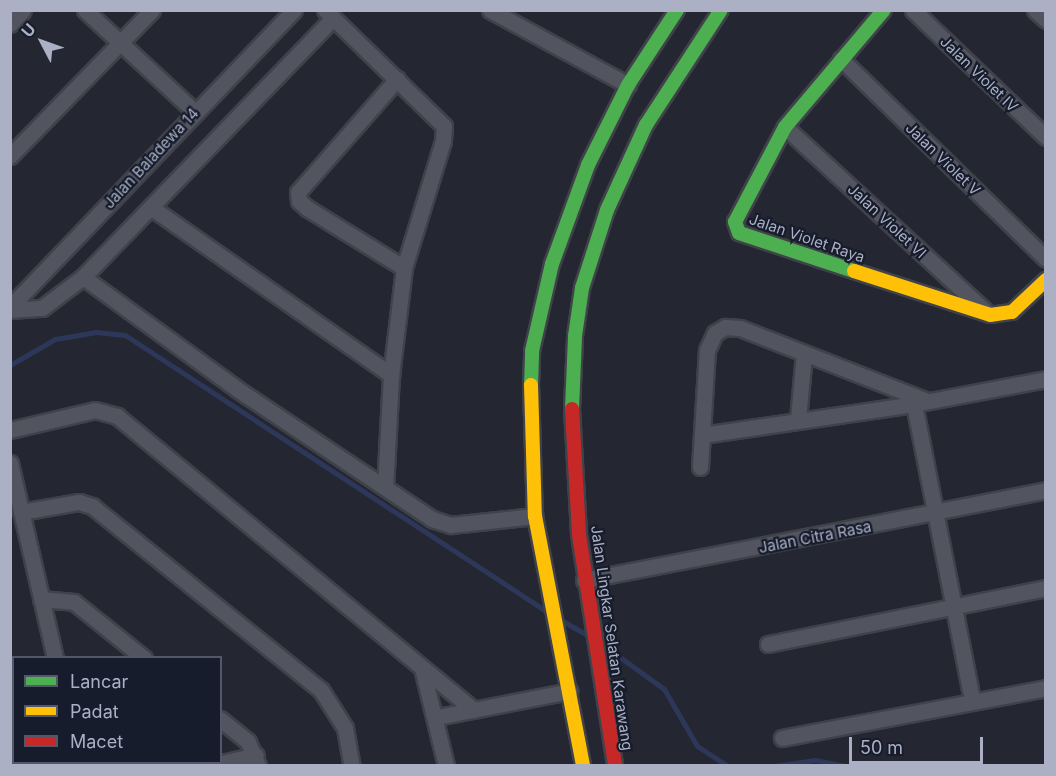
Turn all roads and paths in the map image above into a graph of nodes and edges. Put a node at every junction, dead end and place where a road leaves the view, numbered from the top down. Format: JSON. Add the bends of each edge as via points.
{"nodes":[{"id":1,"x":22,"y":10,"type":"edge"},
{"id":2,"x":85,"y":10,"type":"edge"},
{"id":3,"x":152,"y":10,"type":"edge"},
{"id":4,"x":294,"y":10,"type":"edge"},
{"id":5,"x":490,"y":10,"type":"edge"},
{"id":6,"x":676,"y":10,"type":"edge"},
{"id":7,"x":721,"y":10,"type":"edge"},
{"id":8,"x":884,"y":10,"type":"edge"},
{"id":9,"x":913,"y":10,"type":"edge"},
{"id":10,"x":1035,"y":10,"type":"edge"},
{"id":11,"x":329,"y":14,"type":"edge"},
{"id":12,"x":1046,"y":20,"type":"edge"},
{"id":13,"x":10,"y":24,"type":"edge"},
{"id":14,"x":121,"y":44,"type":"junction"},
{"id":15,"x":841,"y":59,"type":"junction"},
{"id":16,"x":397,"y":79,"type":"junction"},
{"id":17,"x":628,"y":85,"type":"junction"},
{"id":18,"x":195,"y":112,"type":"junction"},
{"id":19,"x":785,"y":127,"type":"junction"},
{"id":20,"x":1046,"y":137,"type":"edge"},
{"id":21,"x":10,"y":156,"type":"edge"},
{"id":22,"x":152,"y":208,"type":"junction"},
{"id":23,"x":1046,"y":259,"type":"edge"},
{"id":24,"x":404,"y":268,"type":"junction"},
{"id":25,"x":83,"y":277,"type":"junction"},
{"id":26,"x":1046,"y":280,"type":"edge"},
{"id":27,"x":10,"y":309,"type":"edge"},
{"id":28,"x":990,"y":315,"type":"junction"},
{"id":29,"x":804,"y":353,"type":"junction"},
{"id":30,"x":391,"y":375,"type":"junction"},
{"id":31,"x":1046,"y":379,"type":"edge"},
{"id":32,"x":920,"y":403,"type":"junction"},
{"id":33,"x":798,"y":420,"type":"junction"},
{"id":34,"x":10,"y":430,"type":"edge"},
{"id":35,"x":702,"y":435,"type":"junction"},
{"id":36,"x":10,"y":463,"type":"edge"},
{"id":37,"x":700,"y":467,"type":"dead end"},
{"id":38,"x":385,"y":488,"type":"junction"},
{"id":39,"x":1046,"y":490,"type":"edge"},
{"id":40,"x":21,"y":512,"type":"junction"},
{"id":41,"x":934,"y":513,"type":"junction"},
{"id":42,"x":535,"y":516,"type":"junction"},
{"id":43,"x":584,"y":580,"type":"junction"},
{"id":44,"x":1046,"y":588,"type":"edge"},
{"id":45,"x":41,"y":599,"type":"junction"},
{"id":46,"x":952,"y":605,"type":"junction"},
{"id":47,"x":768,"y":644,"type":"dead end"},
{"id":48,"x":55,"y":656,"type":"edge"},
{"id":49,"x":143,"y":656,"type":"edge"},
{"id":50,"x":422,"y":668,"type":"junction"},
{"id":51,"x":1046,"y":688,"type":"edge"},
{"id":52,"x":569,"y":691,"type":"junction"},
{"id":53,"x":972,"y":700,"type":"junction"},
{"id":54,"x":474,"y":710,"type":"junction"},
{"id":55,"x":437,"y":717,"type":"junction"},
{"id":56,"x":222,"y":721,"type":"edge"},
{"id":57,"x":782,"y":738,"type":"dead end"},
{"id":58,"x":257,"y":760,"type":"edge"},
{"id":59,"x":222,"y":764,"type":"edge"},
{"id":60,"x":352,"y":765,"type":"edge"},
{"id":61,"x":446,"y":765,"type":"edge"},
{"id":62,"x":583,"y":765,"type":"edge"},
{"id":63,"x":615,"y":765,"type":"edge"}],
"edges":[{"from":1,"to":13,"type":"street"},
{"from":2,"to":14,"type":"street"},
{"from":3,"to":14,"type":"street"},
{"from":4,"to":18,"type":"street","name":"Jalan Baladewa 14"},
{"from":5,"to":17,"type":"street"},
{"from":6,"to":17,"type":"main road"},
{"from":7,"to":43,"type":"main road","name":"Jalan Lingkar Selatan Karawang","via":[[646,125],[607,210],[582,288],[575,336],[572,419]]},
{"from":8,"to":15,"type":"main road","name":"Jalan Violet Raya"},
{"from":9,"to":20,"type":"street","name":"Jalan Violet IV"},
{"from":10,"to":12,"type":"street"},
{"from":11,"to":16,"type":"street"},
{"from":11,"to":22,"type":"street"},
{"from":14,"to":18,"type":"street"},
{"from":14,"to":21,"type":"street"},
{"from":15,"to":19,"type":"main road","name":"Jalan Violet Raya"},
{"from":15,"to":23,"type":"street","name":"Jalan Violet V"},
{"from":16,"to":24,"type":"street","via":[[438,117],[445,134]]},
{"from":16,"to":24,"type":"street","via":[[298,192],[299,201],[307,208]]},
{"from":17,"to":42,"type":"main road","via":[[588,165],[541,308],[530,389]]},
{"from":18,"to":27,"type":"street","name":"Jalan Baladewa 14"},
{"from":19,"to":28,"type":"street","name":"Jalan Violet VI"},
{"from":19,"to":28,"type":"main road","name":"Jalan Violet Raya","via":[[735,222],[739,233]]},
{"from":22,"to":25,"type":"street"},
{"from":22,"to":30,"type":"street"},
{"from":24,"to":30,"type":"street"},
{"from":25,"to":27,"type":"street","via":[[42,308]]},
{"from":25,"to":38,"type":"street","via":[[237,389]]},
{"from":26,"to":28,"type":"main road","via":[[1012,312]]},
{"from":29,"to":32,"type":"street"},
{"from":29,"to":33,"type":"street"},
{"from":29,"to":35,"type":"street","via":[[740,328],[720,328],[707,350]]},
{"from":30,"to":38,"type":"street"},
{"from":31,"to":32,"type":"street"},
{"from":32,"to":33,"type":"street"},
{"from":32,"to":41,"type":"street"},
{"from":33,"to":35,"type":"street"},
{"from":34,"to":50,"type":"street","via":[[95,410],[117,416]]},
{"from":35,"to":37,"type":"street"},
{"from":36,"to":40,"type":"street"},
{"from":38,"to":42,"type":"street","via":[[441,523]]},
{"from":39,"to":41,"type":"street","name":"Jalan Citra Rasa"},
{"from":40,"to":45,"type":"street"},
{"from":40,"to":60,"type":"street","via":[[79,502],[92,506],[321,690],[345,728]]},
{"from":41,"to":43,"type":"street","name":"Jalan Citra Rasa"},
{"from":41,"to":46,"type":"street"},
{"from":42,"to":52,"type":"main road"},
{"from":43,"to":63,"type":"main road","name":"Jalan Lingkar Selatan Karawang"},
{"from":44,"to":46,"type":"street"},
{"from":45,"to":48,"type":"street"},
{"from":45,"to":49,"type":"street","via":[[74,602]]},
{"from":46,"to":47,"type":"street"},
{"from":46,"to":53,"type":"street"},
{"from":50,"to":54,"type":"street"},
{"from":50,"to":55,"type":"street"},
{"from":51,"to":53,"type":"street"},
{"from":52,"to":54,"type":"street"},
{"from":52,"to":62,"type":"main road"},
{"from":53,"to":57,"type":"street"},
{"from":54,"to":55,"type":"street"},
{"from":55,"to":61,"type":"street"},
{"from":56,"to":58,"type":"street","via":[[248,742]]},
{"from":58,"to":59,"type":"street"}]}
